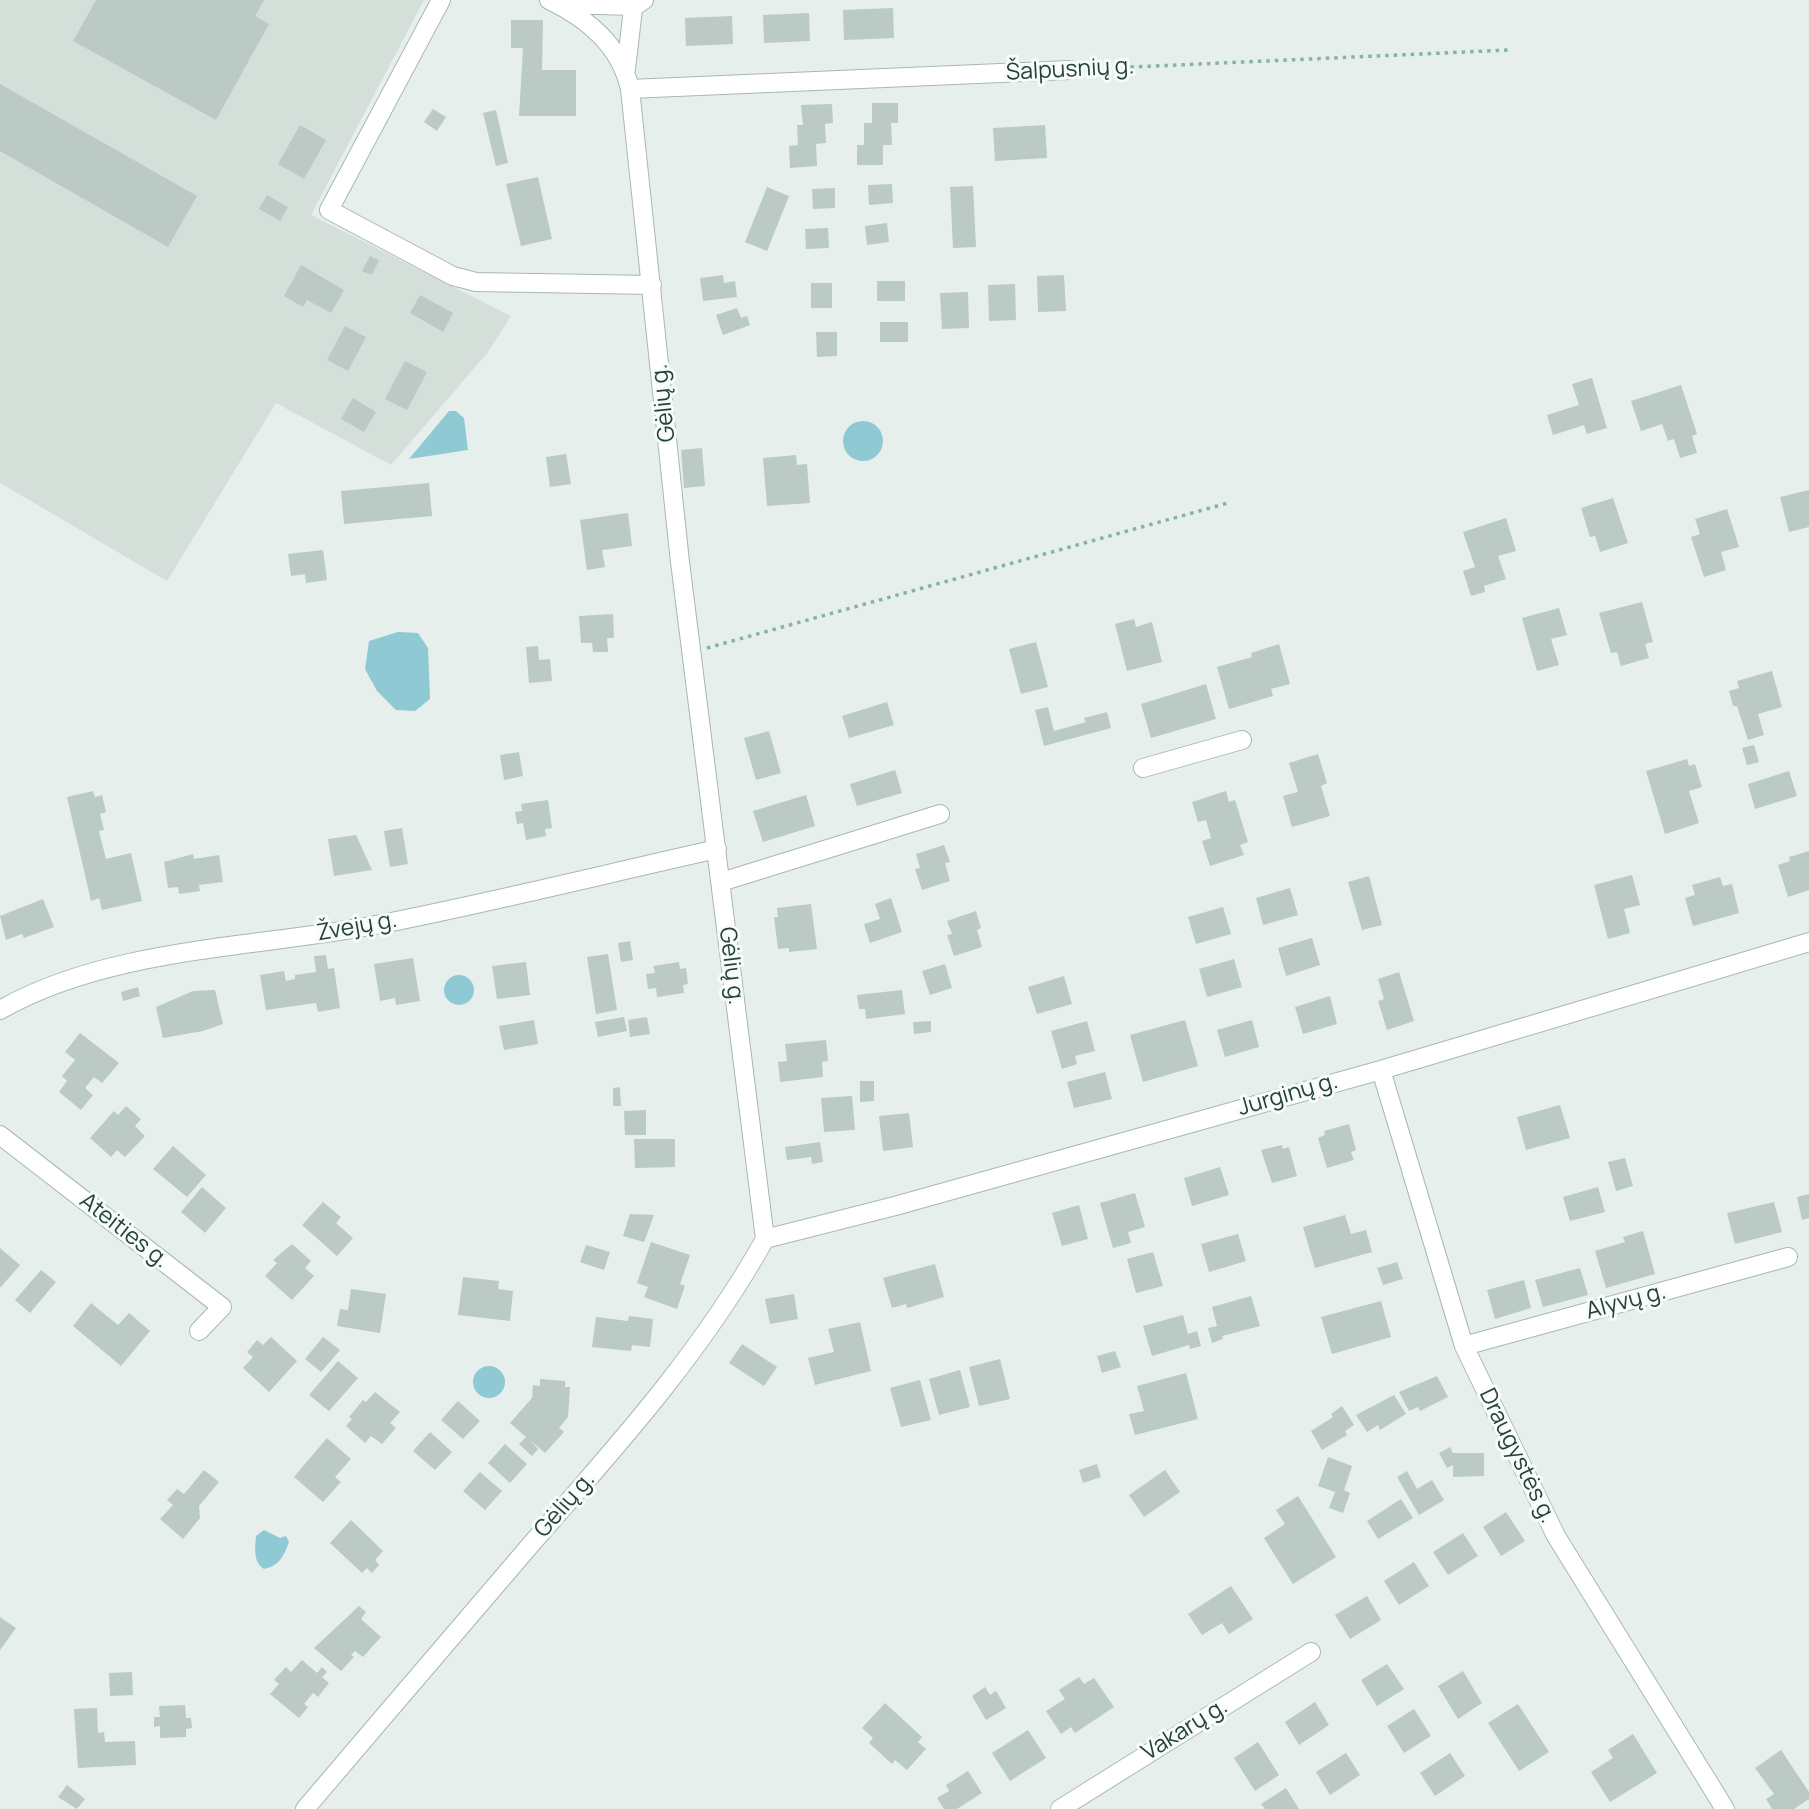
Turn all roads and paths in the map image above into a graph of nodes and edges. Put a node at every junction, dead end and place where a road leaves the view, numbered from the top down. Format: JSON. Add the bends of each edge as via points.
{"nodes":[{"id":1,"x":441,"y":0,"type":"edge"},
{"id":2,"x":553,"y":2,"type":"edge"},
{"id":3,"x":637,"y":2,"type":"edge"},
{"id":4,"x":1509,"y":50,"type":"dead end"},
{"id":5,"x":626,"y":69,"type":"junction"},
{"id":6,"x":1070,"y":70,"type":"joint"},
{"id":7,"x":630,"y":89,"type":"junction"},
{"id":8,"x":652,"y":285,"type":"junction"},
{"id":9,"x":1228,"y":503,"type":"dead end"},
{"id":10,"x":692,"y":653,"type":"junction"},
{"id":11,"x":1242,"y":740,"type":"dead end"},
{"id":12,"x":1143,"y":768,"type":"dead end"},
{"id":13,"x":940,"y":814,"type":"dead end"},
{"id":14,"x":717,"y":849,"type":"junction"},
{"id":15,"x":720,"y":882,"type":"junction"},
{"id":16,"x":1809,"y":942,"type":"edge"},
{"id":17,"x":0,"y":1010,"type":"edge"},
{"id":18,"x":1381,"y":1070,"type":"junction"},
{"id":19,"x":0,"y":1135,"type":"edge"},
{"id":20,"x":765,"y":1239,"type":"junction"},
{"id":21,"x":1788,"y":1257,"type":"dead end"},
{"id":22,"x":199,"y":1331,"type":"dead end"},
{"id":23,"x":1464,"y":1346,"type":"junction"},
{"id":24,"x":1311,"y":1652,"type":"dead end"},
{"id":25,"x":305,"y":1809,"type":"edge"},
{"id":26,"x":1060,"y":1809,"type":"edge"},
{"id":27,"x":1725,"y":1809,"type":"edge"}],
"edges":[{"from":1,"to":8,"type":"street","via":[[329,210],[453,276],[476,282]]},
{"from":2,"to":3,"type":"street"},
{"from":2,"to":5,"type":"street","name":"Gėlių g.","via":[[589,22]]},
{"from":3,"to":5,"type":"street"},
{"from":4,"to":6,"type":"path","name":"Šalpusnių g."},
{"from":5,"to":7,"type":"street","name":"Gėlių g."},
{"from":6,"to":7,"type":"street","name":"Šalpusnių g."},
{"from":7,"to":8,"type":"street","name":"Gėlių g."},
{"from":8,"to":10,"type":"street","name":"Gėlių g."},
{"from":9,"to":10,"type":"path"},
{"from":10,"to":14,"type":"street","name":"Gėlių g."},
{"from":11,"to":12,"type":"street"},
{"from":13,"to":15,"type":"street"},
{"from":14,"to":15,"type":"street","name":"Gėlių g."},
{"from":14,"to":17,"type":"street","name":"Žvejų g.","via":[[380,925],[136,962],[22,997]]},
{"from":15,"to":20,"type":"street","name":"Gėlių g."},
{"from":16,"to":18,"type":"street","name":"Jurginų g."},
{"from":18,"to":20,"type":"street","name":"Jurginų g."},
{"from":18,"to":23,"type":"street","name":"Draugystės g."},
{"from":19,"to":22,"type":"street","name":"Ateities g.","via":[[222,1307]]},
{"from":20,"to":25,"type":"street","name":"Gėlių g.","via":[[703,1339],[646,1412]]},
{"from":21,"to":23,"type":"street","name":"Alyvų g."},
{"from":23,"to":27,"type":"street","name":"Draugystės g.","via":[[1556,1536]]},
{"from":24,"to":26,"type":"street","name":"Vakarų g."}]}
